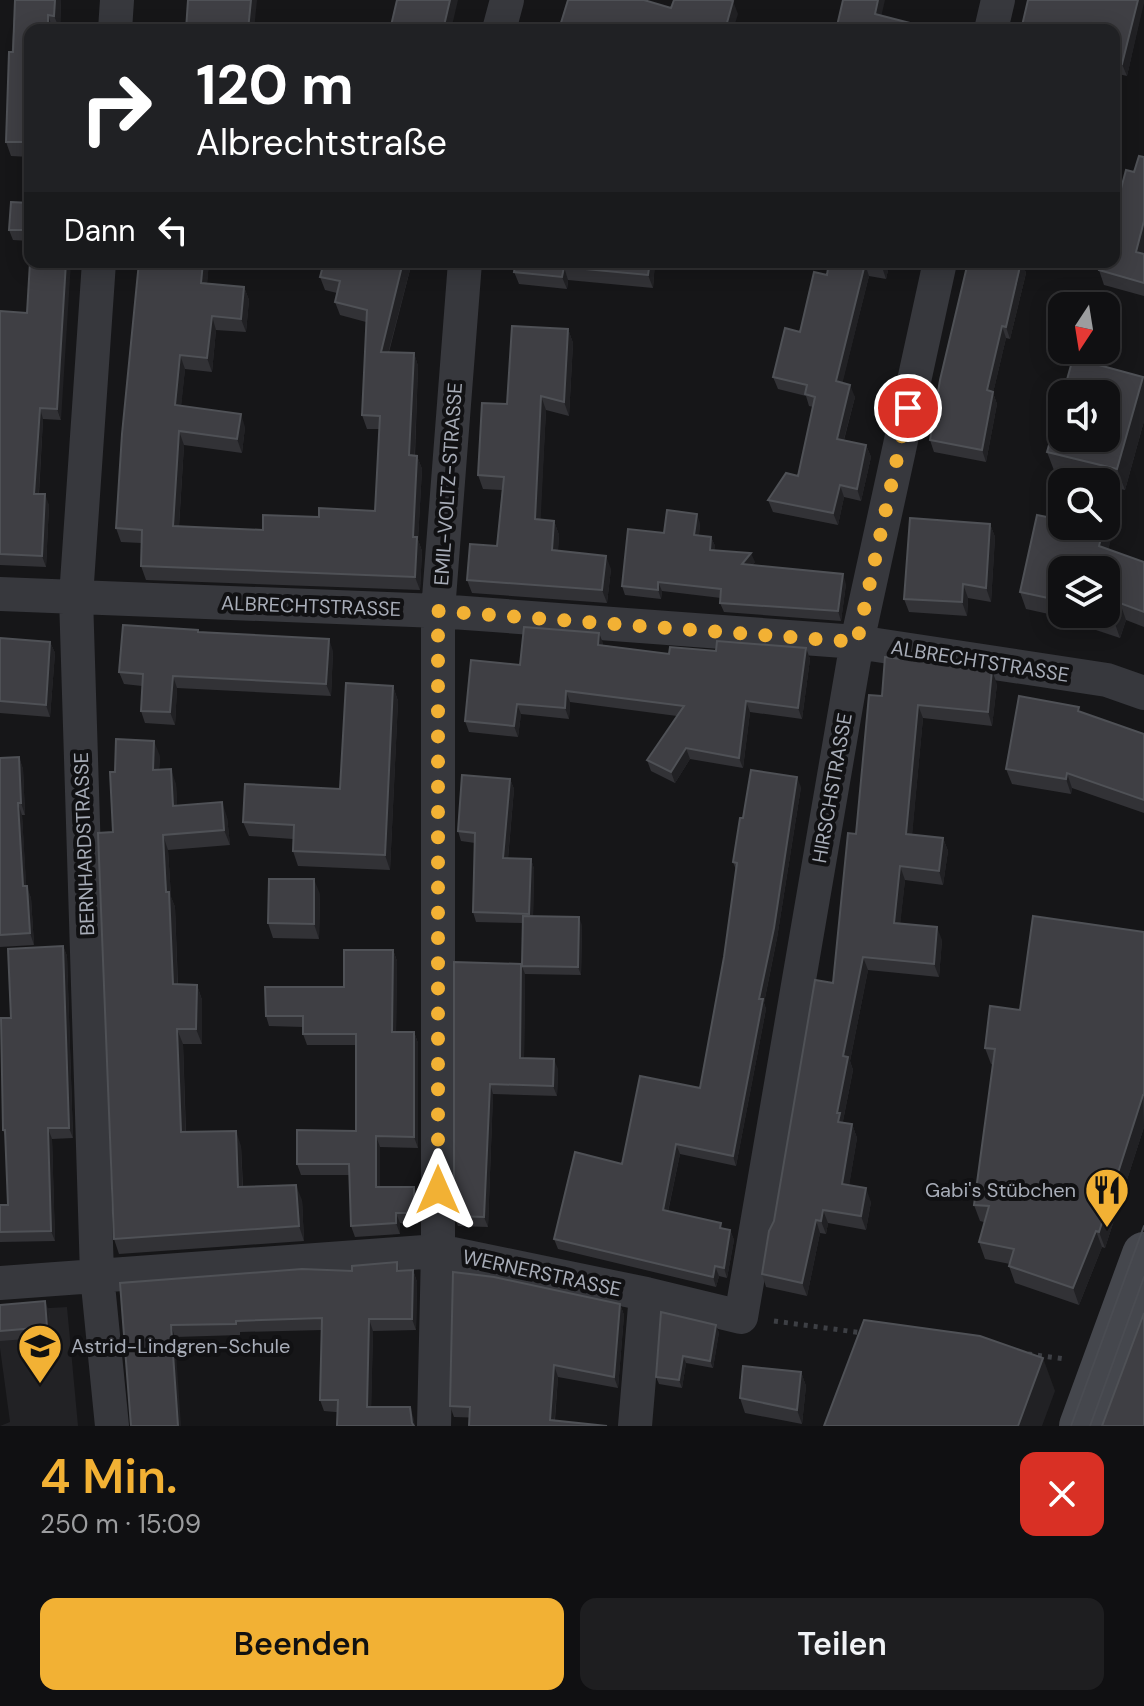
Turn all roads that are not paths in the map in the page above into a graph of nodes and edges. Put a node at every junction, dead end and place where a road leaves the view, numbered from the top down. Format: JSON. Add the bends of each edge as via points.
{"nodes":[{"id":1,"x":117,"y":0,"type":"edge"},
{"id":2,"x":507,"y":0,"type":"edge"},
{"id":3,"x":998,"y":0,"type":"edge"},
{"id":4,"x":115,"y":24,"type":"edge"},
{"id":5,"x":501,"y":24,"type":"edge"},
{"id":6,"x":992,"y":24,"type":"edge"},
{"id":7,"x":99,"y":268,"type":"edge"},
{"id":8,"x":465,"y":268,"type":"edge"},
{"id":9,"x":939,"y":268,"type":"edge"},
{"id":10,"x":0,"y":594,"type":"edge"},
{"id":11,"x":76,"y":597,"type":"junction"},
{"id":12,"x":438,"y":611,"type":"junction"},
{"id":13,"x":857,"y":642,"type":"junction"},
{"id":14,"x":1144,"y":693,"type":"edge"},
{"id":15,"x":438,"y":1251,"type":"junction"},
{"id":16,"x":1144,"y":1254,"type":"edge"},
{"id":17,"x":97,"y":1275,"type":"junction"},
{"id":18,"x":0,"y":1283,"type":"edge"},
{"id":19,"x":646,"y":1294,"type":"junction"},
{"id":20,"x":741,"y":1317,"type":"joint"},
{"id":21,"x":112,"y":1426,"type":"edge"},
{"id":22,"x":434,"y":1426,"type":"edge"},
{"id":23,"x":635,"y":1426,"type":"edge"},
{"id":24,"x":1081,"y":1426,"type":"edge"}],
"edges":[{"from":1,"to":4,"type":"street"},
{"from":2,"to":5,"type":"street"},
{"from":3,"to":6,"type":"street"},
{"from":7,"to":11,"type":"street","name":"BERNHARDSTRASSE"},
{"from":8,"to":12,"type":"street","name":"EMIL-VOLTZ-STRASSE"},
{"from":9,"to":13,"type":"street","name":"HIRSCHSTRASSE"},
{"from":10,"to":11,"type":"street","name":"ALBRECHTSTRASSE"},
{"from":11,"to":12,"type":"street","name":"ALBRECHTSTRASSE"},
{"from":11,"to":17,"type":"street","name":"BERNHARDSTRASSE"},
{"from":12,"to":13,"type":"street","name":"ALBRECHTSTRASSE"},
{"from":12,"to":15,"type":"street","name":"EMIL-VOLTZ-STRASSE"},
{"from":13,"to":14,"type":"street","name":"ALBRECHTSTRASSE","via":[[1107,680]]},
{"from":13,"to":20,"type":"street","name":"HIRSCHSTRASSE"},
{"from":15,"to":17,"type":"street","name":"WERNERSTRASSE"},
{"from":15,"to":19,"type":"street","name":"WERNERSTRASSE"},
{"from":15,"to":22,"type":"street","name":"EMIL-VOLTZ-STRASSE"},
{"from":16,"to":24,"type":"street"},
{"from":17,"to":18,"type":"street","name":"WERNERSTRASSE"},
{"from":17,"to":21,"type":"street","name":"BERNHARDSTRASSE"},
{"from":19,"to":20,"type":"street","name":"WERNERSTRASSE"},
{"from":19,"to":23,"type":"street"}]}
